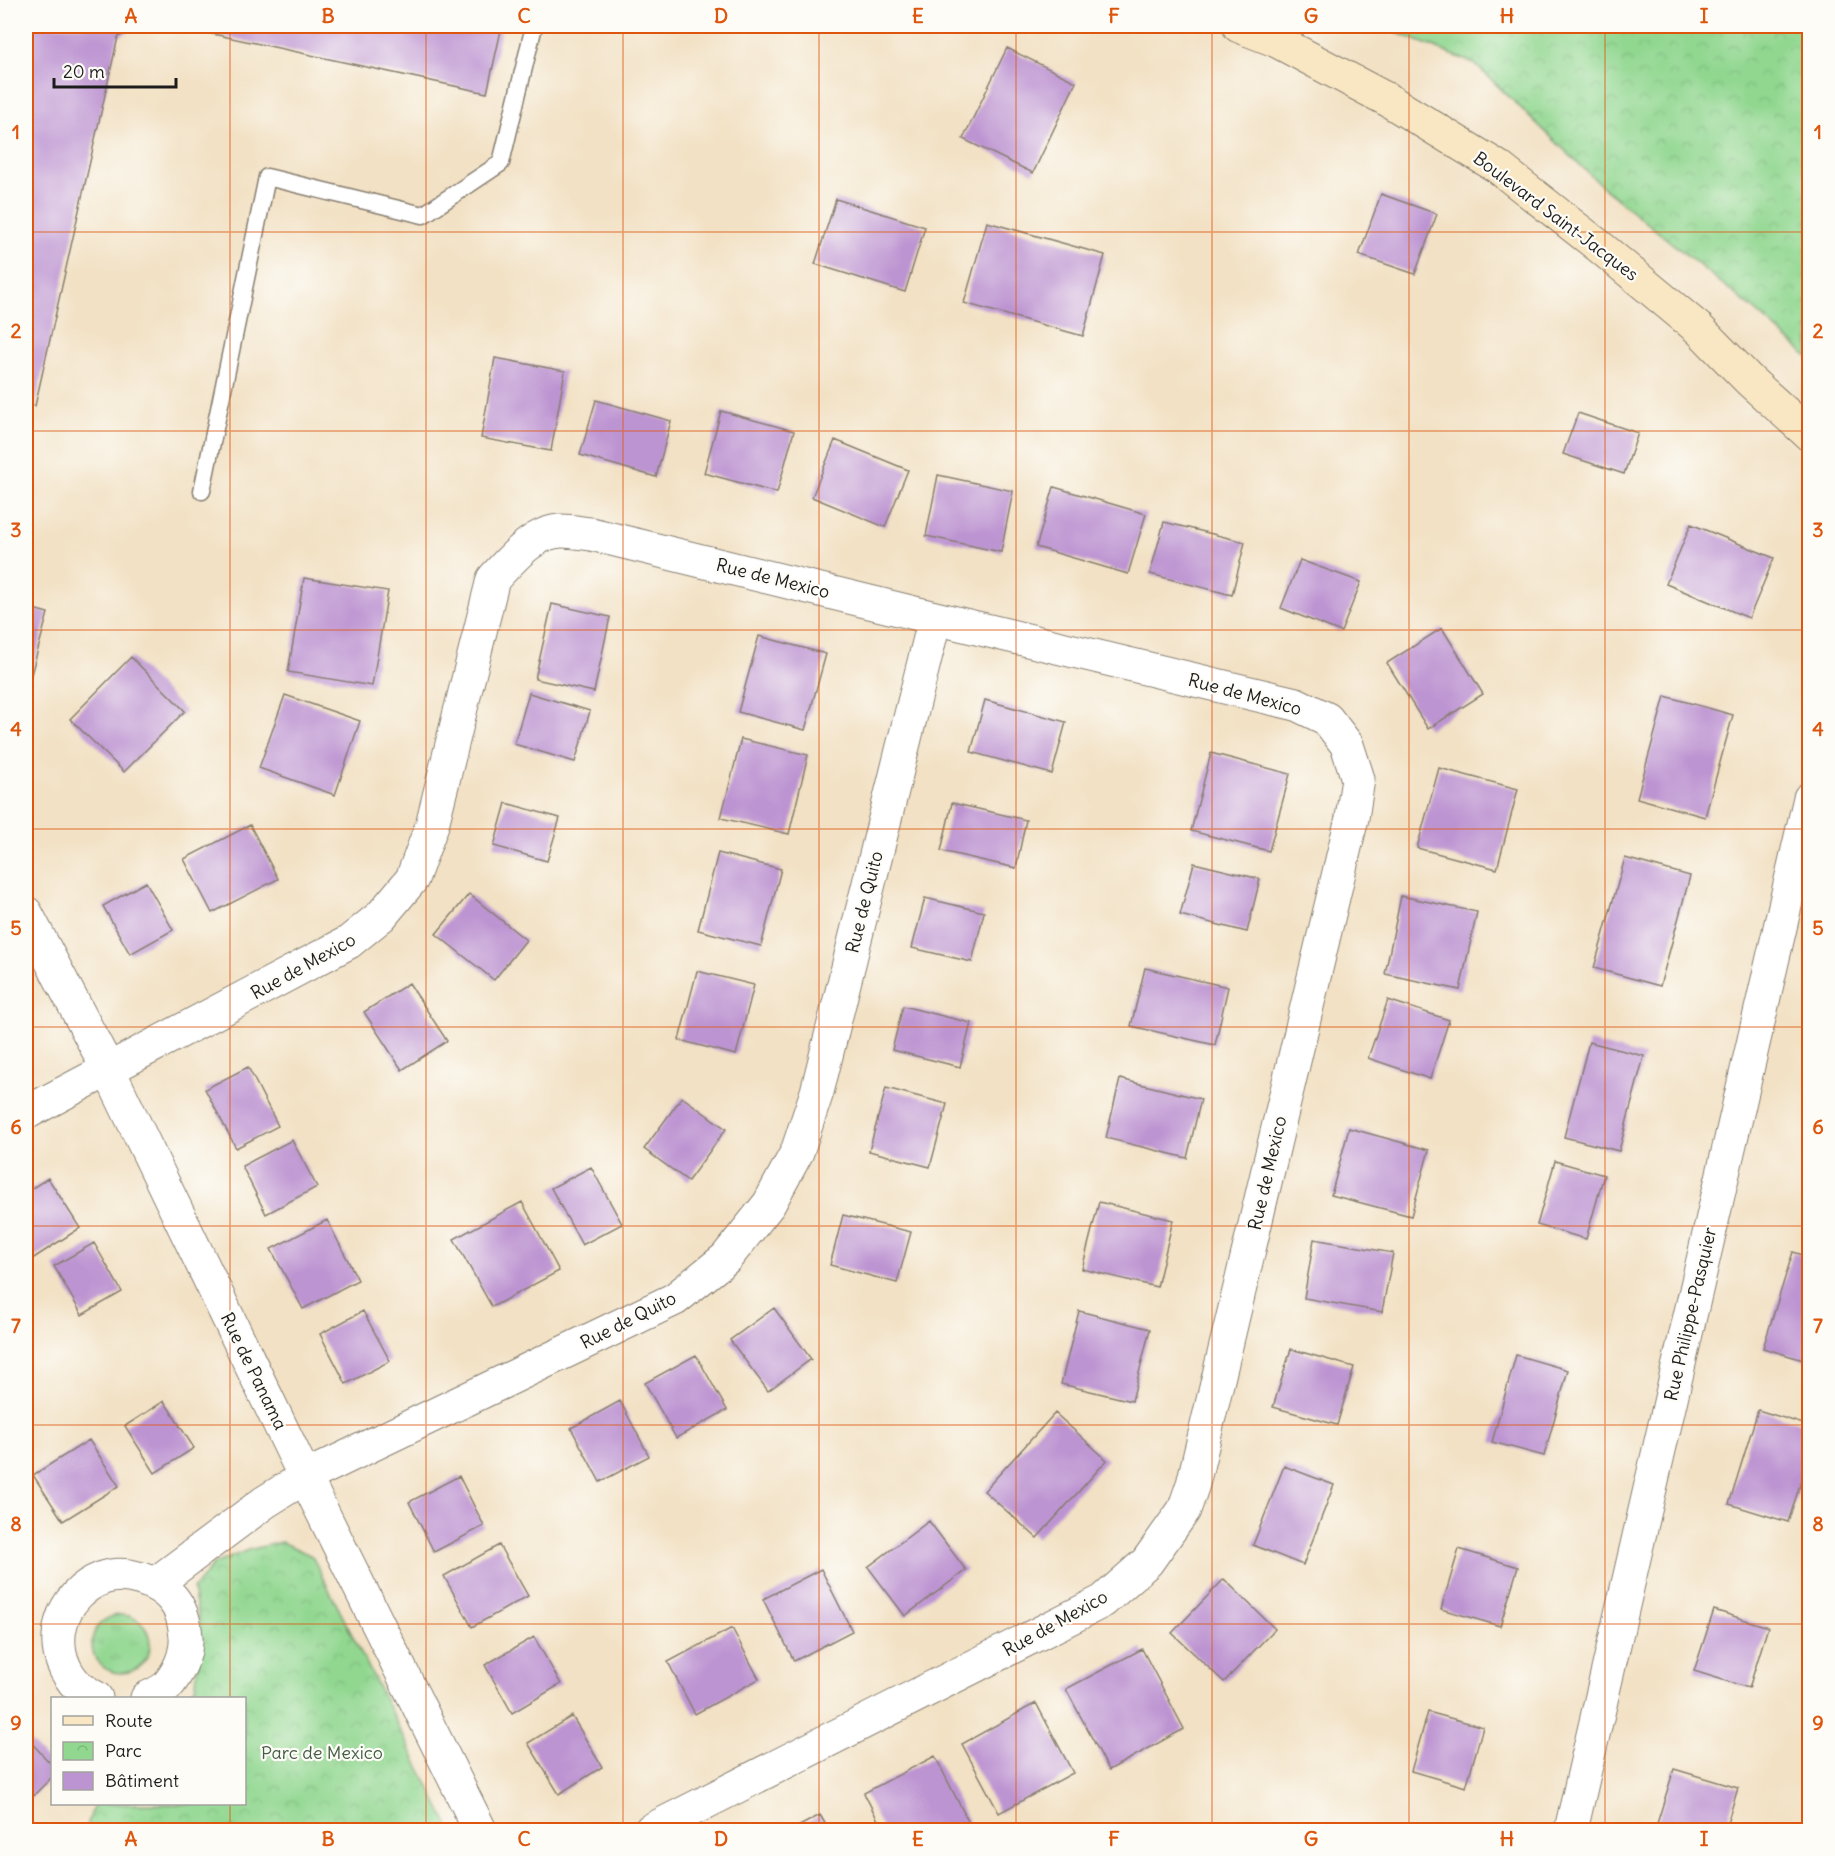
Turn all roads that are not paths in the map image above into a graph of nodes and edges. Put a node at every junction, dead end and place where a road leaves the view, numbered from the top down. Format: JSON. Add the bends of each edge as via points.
{"nodes":[{"id":1,"x":534,"y":26,"type":"edge"},
{"id":2,"x":1239,"y":26,"type":"edge"},
{"id":3,"x":1809,"y":435,"type":"edge"},
{"id":4,"x":202,"y":491,"type":"dead end"},
{"id":5,"x":935,"y":618,"type":"junction"},
{"id":6,"x":1809,"y":798,"type":"edge"},
{"id":7,"x":26,"y":913,"type":"edge"},
{"id":8,"x":109,"y":1071,"type":"junction"},
{"id":9,"x":26,"y":1113,"type":"edge"},
{"id":10,"x":305,"y":1477,"type":"junction"},
{"id":11,"x":155,"y":1584,"type":"junction"},
{"id":12,"x":94,"y":1697,"type":"edge"},
{"id":13,"x":149,"y":1697,"type":"edge"},
{"id":14,"x":480,"y":1830,"type":"edge"},
{"id":15,"x":651,"y":1830,"type":"edge"},
{"id":16,"x":1571,"y":1830,"type":"edge"}],
"edges":[{"from":1,"to":4,"type":"lane","via":[[501,163],[423,215],[267,177]]},
{"from":2,"to":3,"type":"street","name":"Boulevard Saint-Jacques","via":[[1275,40],[1388,100],[1498,167],[1699,329]]},
{"from":5,"to":8,"type":"street","name":"Rue de Mexico","via":[[591,534],[560,531],[534,540],[493,579],[432,825],[412,879],[381,916],[349,942]]},
{"from":5,"to":10,"type":"street","name":"Rue de Quito","via":[[817,1092],[797,1152],[769,1204],[726,1258],[675,1299]]},
{"from":5,"to":15,"type":"street","name":"Rue de Mexico","via":[[1296,704],[1326,719],[1347,745],[1358,779],[1349,829],[1184,1510],[1147,1562],[1103,1601]]},
{"from":6,"to":16,"type":"street","name":"Rue Philippe-Pasquier"},
{"from":7,"to":8,"type":"street","name":"Rue de Panama"},
{"from":8,"to":9,"type":"street","name":"Rue de Mexico"},
{"from":8,"to":10,"type":"street","name":"Rue de Panama"},
{"from":10,"to":11,"type":"street","name":"Rue de Quito"},
{"from":10,"to":14,"type":"street","name":"Rue de Panama"},
{"from":11,"to":12,"type":"street","via":[[130,1576],[104,1577],[81,1590],[65,1611],[58,1635],[61,1661],[75,1684]]},
{"from":11,"to":13,"type":"street","via":[[173,1599],[184,1621],[187,1646],[180,1668],[165,1688]]}]}
